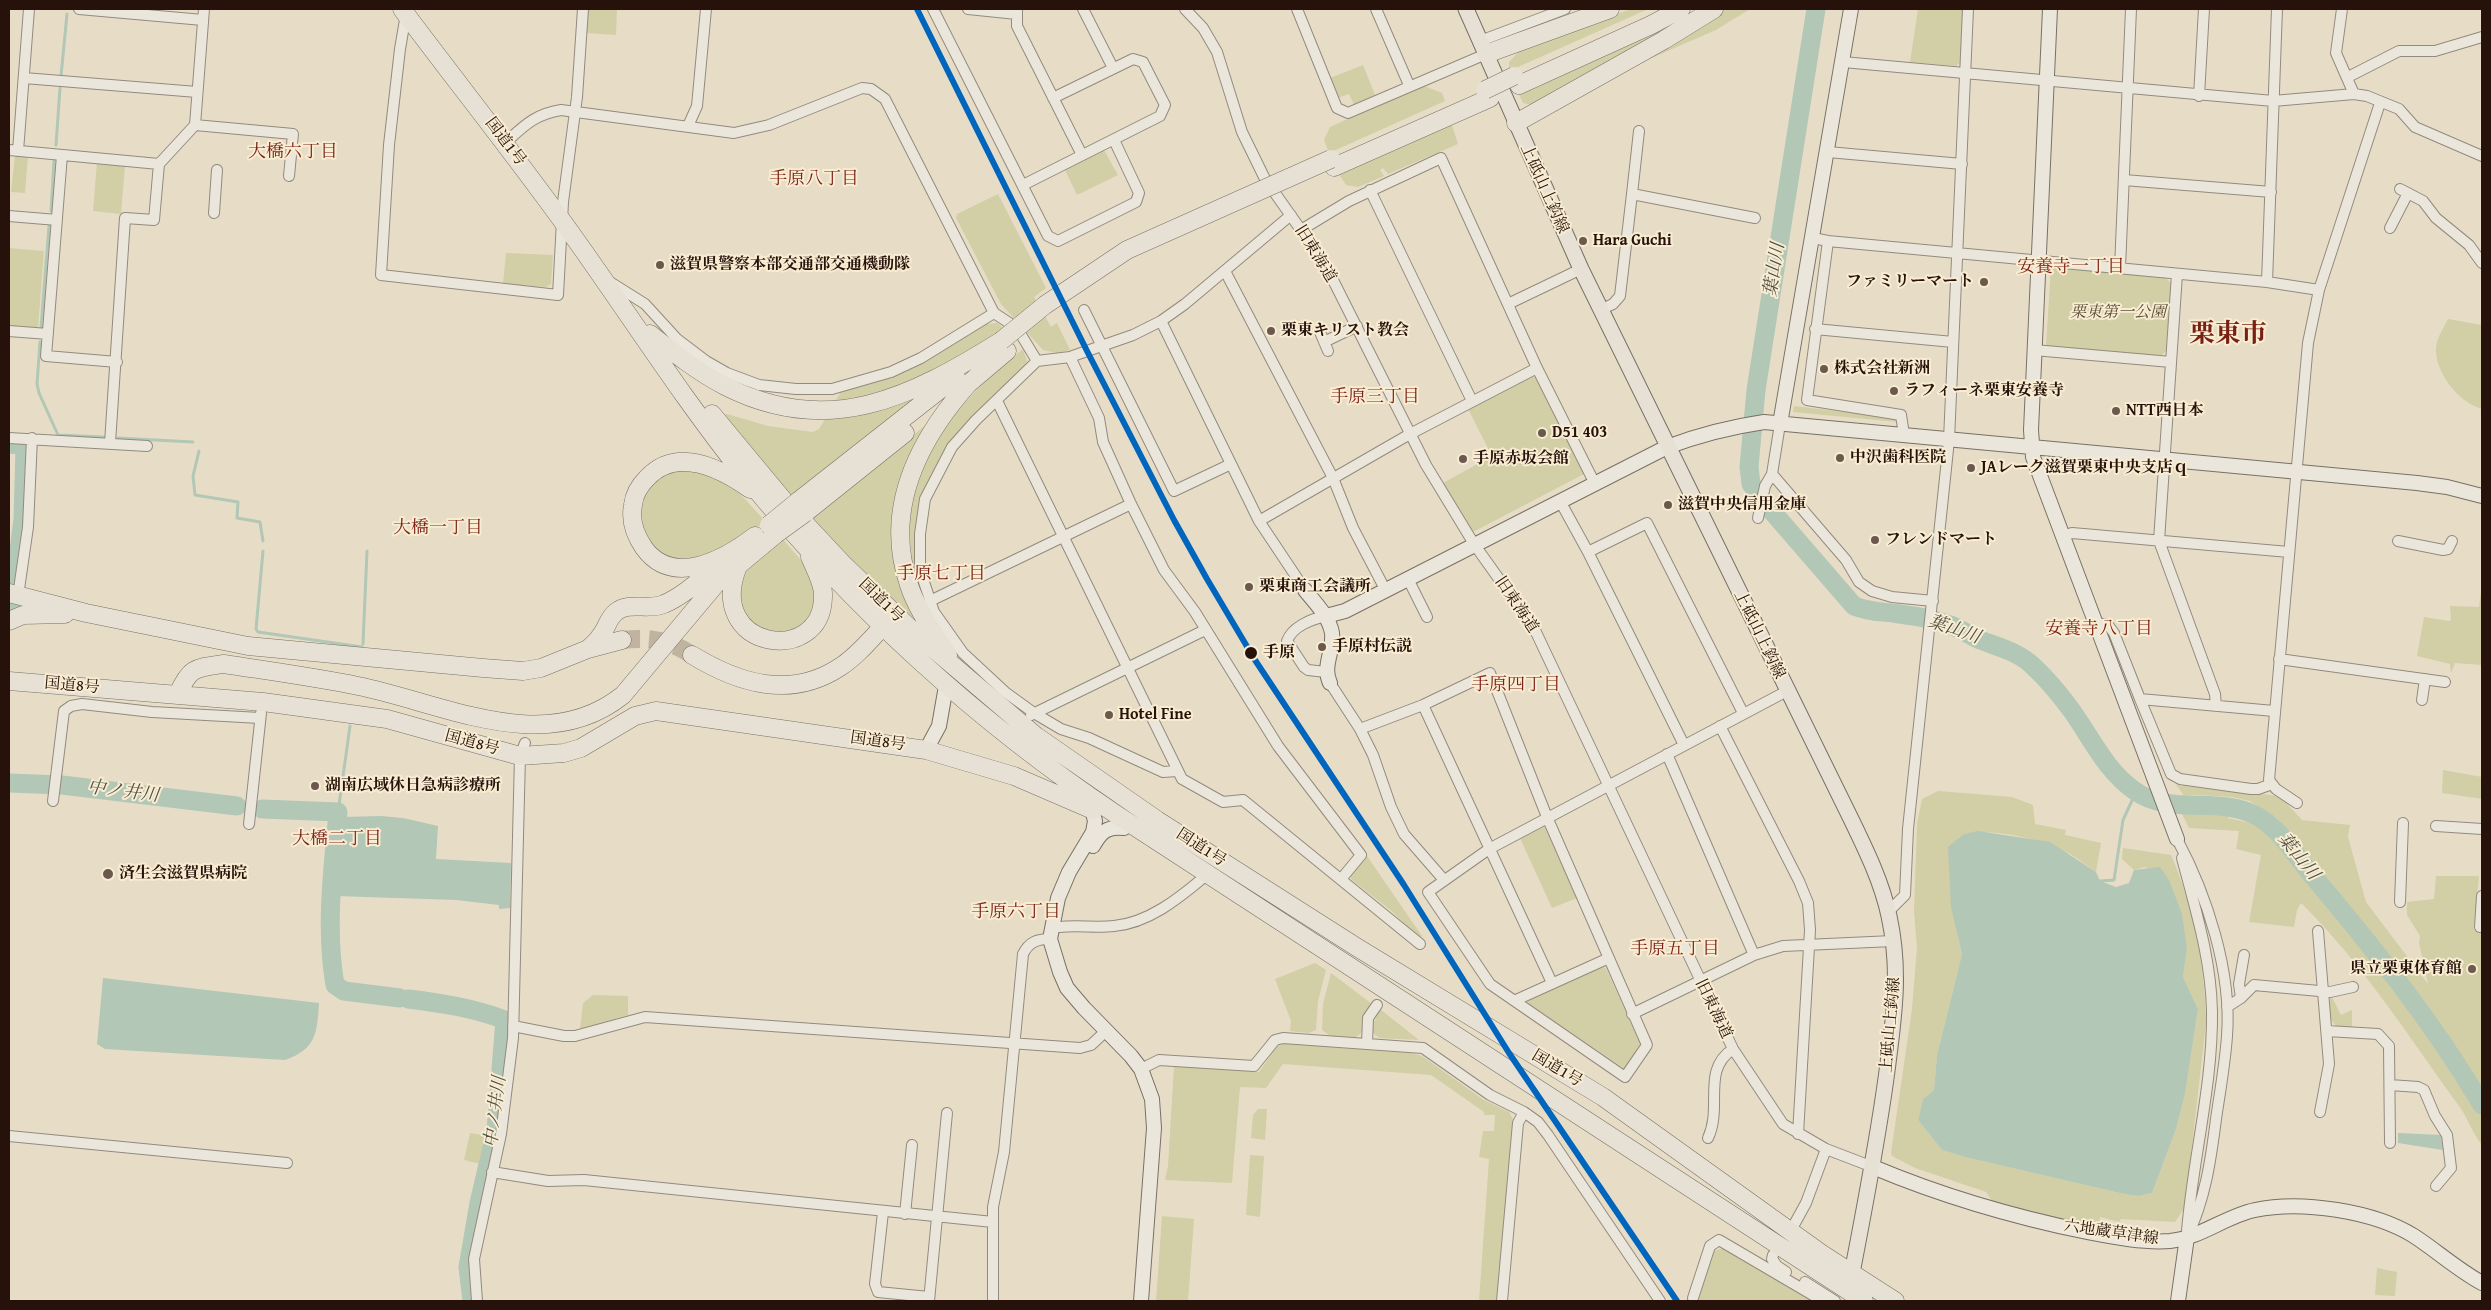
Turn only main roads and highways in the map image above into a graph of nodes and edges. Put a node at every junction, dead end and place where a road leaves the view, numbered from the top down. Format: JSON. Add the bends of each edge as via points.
{"nodes":[{"id":1,"x":1466,"y":9,"type":"edge"},
{"id":2,"x":1610,"y":9,"type":"edge"},
{"id":3,"x":1661,"y":9,"type":"edge"},
{"id":4,"x":1681,"y":9,"type":"edge"},
{"id":5,"x":1714,"y":9,"type":"edge"},
{"id":6,"x":404,"y":11,"type":"edge"},
{"id":7,"x":1483,"y":47,"type":"junction"},
{"id":8,"x":1516,"y":80,"type":"junction"},
{"id":9,"x":1516,"y":123,"type":"junction"},
{"id":10,"x":604,"y":279,"type":"junction"},
{"id":11,"x":650,"y":334,"type":"junction"},
{"id":12,"x":1004,"y":346,"type":"junction"},
{"id":13,"x":969,"y":383,"type":"junction"},
{"id":14,"x":801,"y":508,"type":"junction"},
{"id":15,"x":774,"y":524,"type":"junction"},
{"id":16,"x":805,"y":546,"type":"junction"},
{"id":17,"x":745,"y":551,"type":"junction"},
{"id":18,"x":13,"y":595,"type":"edge"},
{"id":19,"x":86,"y":613,"type":"junction"},
{"id":20,"x":889,"y":620,"type":"junction"},
{"id":21,"x":9,"y":621,"type":"edge"},
{"id":22,"x":622,"y":640,"type":"tunnel mouth"},
{"id":23,"x":588,"y":650,"type":"junction"},
{"id":24,"x":692,"y":655,"type":"tunnel mouth"},
{"id":25,"x":958,"y":672,"type":"junction"},
{"id":26,"x":9,"y":681,"type":"edge"},
{"id":27,"x":178,"y":694,"type":"junction"},
{"id":28,"x":1097,"y":779,"type":"junction"},
{"id":29,"x":1097,"y":807,"type":"junction"},
{"id":30,"x":1347,"y":965,"type":"junction"},
{"id":31,"x":1852,"y":1273,"type":"junction"},
{"id":32,"x":1856,"y":1299,"type":"edge"},
{"id":33,"x":1895,"y":1301,"type":"edge"}],
"edges":[{"from":1,"to":7,"type":"main road","name":"上砥山上鈎線"},
{"from":2,"to":7,"type":"highway"},
{"from":3,"to":8,"type":"highway"},
{"from":4,"to":8,"type":"highway","via":[[1651,25]]},
{"from":5,"to":9,"type":"highway"},
{"from":6,"to":10,"type":"highway","name":"国道1号","via":[[506,142]]},
{"from":7,"to":9,"type":"main road","name":"上砥山上鈎線"},
{"from":8,"to":12,"type":"highway","bridge":true,"via":[[1333,163],[1127,250],[1045,305]]},
{"from":9,"to":31,"type":"main road","name":"上砥山上鈎線","via":[[1580,269],[1872,862],[1888,912],[1897,997],[1873,1166]]},
{"from":10,"to":11,"type":"highway","name":"国道1号"},
{"from":10,"to":15,"type":"highway","name":"国道1号"},
{"from":11,"to":12,"type":"highway","via":[[703,373],[745,395],[791,407],[834,410],[880,403],[903,395]]},
{"from":11,"to":20,"type":"highway","name":"国道1号","via":[[785,502]]},
{"from":12,"to":13,"type":"highway"},
{"from":12,"to":14,"type":"highway"},
{"from":13,"to":14,"type":"highway"},
{"from":13,"to":25,"type":"highway","via":[[940,418],[918,454],[900,518],[901,548],[909,584],[917,604]]},
{"from":14,"to":15,"type":"highway","bridge":true},
{"from":15,"to":16,"type":"highway","name":"国道1号"},
{"from":15,"to":17,"type":"highway"},
{"from":15,"to":17,"type":"highway","via":[[737,480],[697,462],[662,467],[652,473],[637,492],[632,509],[634,529],[647,552],[657,560],[669,566],[694,567]]},
{"from":16,"to":17,"type":"highway","via":[[822,589],[822,608],[816,622],[807,631],[784,642],[760,637],[742,624],[734,611],[730,600],[732,582]]},
{"from":16,"to":20,"type":"highway","name":"国道1号"},
{"from":17,"to":23,"type":"highway","via":[[665,604],[616,611]]},
{"from":17,"to":27,"type":"highway","via":[[635,682],[613,702],[592,714],[557,724],[491,719],[359,686],[224,664],[201,667],[187,675]]},
{"from":18,"to":19,"type":"highway"},
{"from":19,"to":21,"type":"highway","via":[[23,616]]},
{"from":19,"to":23,"type":"highway","via":[[248,646],[493,669],[523,671],[540,668]]},
{"from":20,"to":24,"type":"highway","via":[[840,667],[798,684],[746,681]]},
{"from":20,"to":25,"type":"highway","name":"国道1号"},
{"from":20,"to":29,"type":"highway","name":"国道1号","via":[[946,686]]},
{"from":22,"to":23,"type":"highway"},
{"from":25,"to":28,"type":"highway","name":"国道1号","via":[[1036,736]]},
{"from":26,"to":27,"type":"highway","name":"国道8号"},
{"from":27,"to":29,"type":"highway","name":"国道8号","via":[[261,710],[387,719],[522,749],[564,753],[581,748],[635,716],[656,712],[926,750],[1014,776]]},
{"from":28,"to":29,"type":"highway","via":[[1107,798]]},
{"from":28,"to":31,"type":"highway","name":"国道1号","via":[[1358,948],[1603,1097]]},
{"from":29,"to":30,"type":"highway","name":"国道1号"},
{"from":29,"to":30,"type":"highway","via":[[1124,828],[1310,946]]},
{"from":30,"to":32,"type":"highway","name":"国道1号"},
{"from":31,"to":32,"type":"main road","name":"上砥山上鈎線"},
{"from":31,"to":33,"type":"highway","name":"国道1号"}]}
